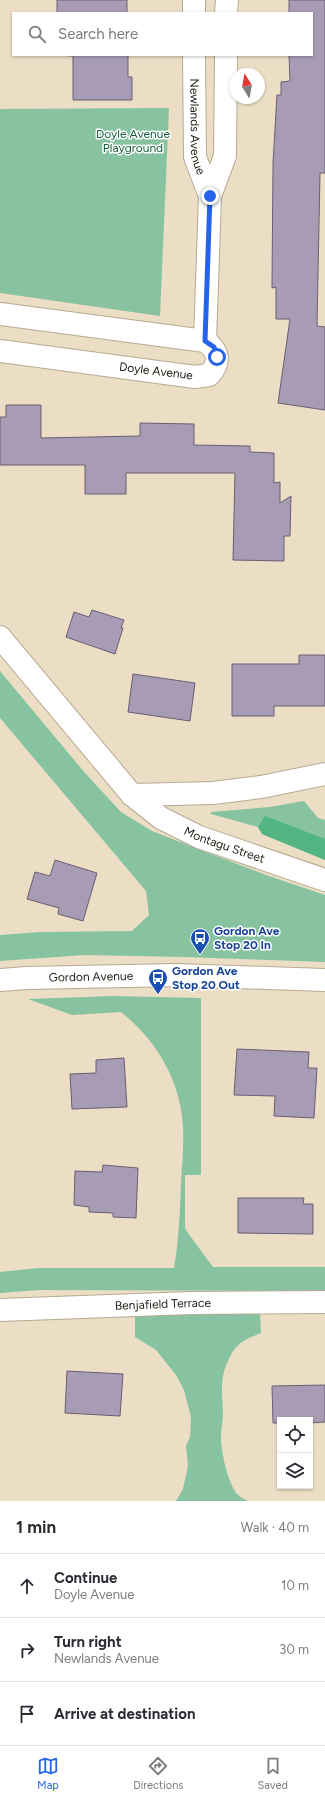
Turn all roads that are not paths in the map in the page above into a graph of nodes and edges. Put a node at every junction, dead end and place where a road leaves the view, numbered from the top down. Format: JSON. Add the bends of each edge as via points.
{"nodes":[{"id":1,"x":194,"y":0,"type":"edge"},
{"id":2,"x":227,"y":0,"type":"edge"},
{"id":3,"x":194,"y":12,"type":"edge"},
{"id":4,"x":226,"y":12,"type":"edge"},
{"id":5,"x":194,"y":56,"type":"edge"},
{"id":6,"x":226,"y":56,"type":"edge"},
{"id":7,"x":210,"y":196,"type":"junction"},
{"id":8,"x":0,"y":314,"type":"edge"},
{"id":9,"x":205,"y":341,"type":"junction"},
{"id":10,"x":0,"y":351,"type":"edge"},
{"id":11,"x":0,"y":637,"type":"edge"},
{"id":12,"x":325,"y":774,"type":"edge"},
{"id":13,"x":132,"y":796,"type":"junction"},
{"id":14,"x":325,"y":880,"type":"edge"},
{"id":15,"x":0,"y":980,"type":"edge"},
{"id":16,"x":325,"y":980,"type":"edge"},
{"id":17,"x":325,"y":1302,"type":"edge"},
{"id":18,"x":0,"y":1310,"type":"edge"}],
"edges":[{"from":1,"to":3,"type":"street"},
{"from":2,"to":4,"type":"street"},
{"from":5,"to":7,"type":"street","name":"Newlands Avenue","via":[[195,157]]},
{"from":6,"to":7,"type":"street","name":"Newlands Avenue","via":[[225,156]]},
{"from":7,"to":9,"type":"street","name":"Newlands Avenue"},
{"from":8,"to":9,"type":"street"},
{"from":9,"to":10,"type":"street","name":"Doyle Avenue","via":[[214,347],[216,352],[215,369],[209,375],[195,377]]},
{"from":11,"to":13,"type":"street","name":"Montagu Street"},
{"from":12,"to":13,"type":"street","via":[[213,794]]},
{"from":13,"to":14,"type":"street","name":"Montagu Street","via":[[161,818],[199,837]]},
{"from":15,"to":16,"type":"street","name":"Gordon Avenue","via":[[176,975]]},
{"from":17,"to":18,"type":"street","name":"Benjafield Terrace","via":[[191,1303]]}]}
